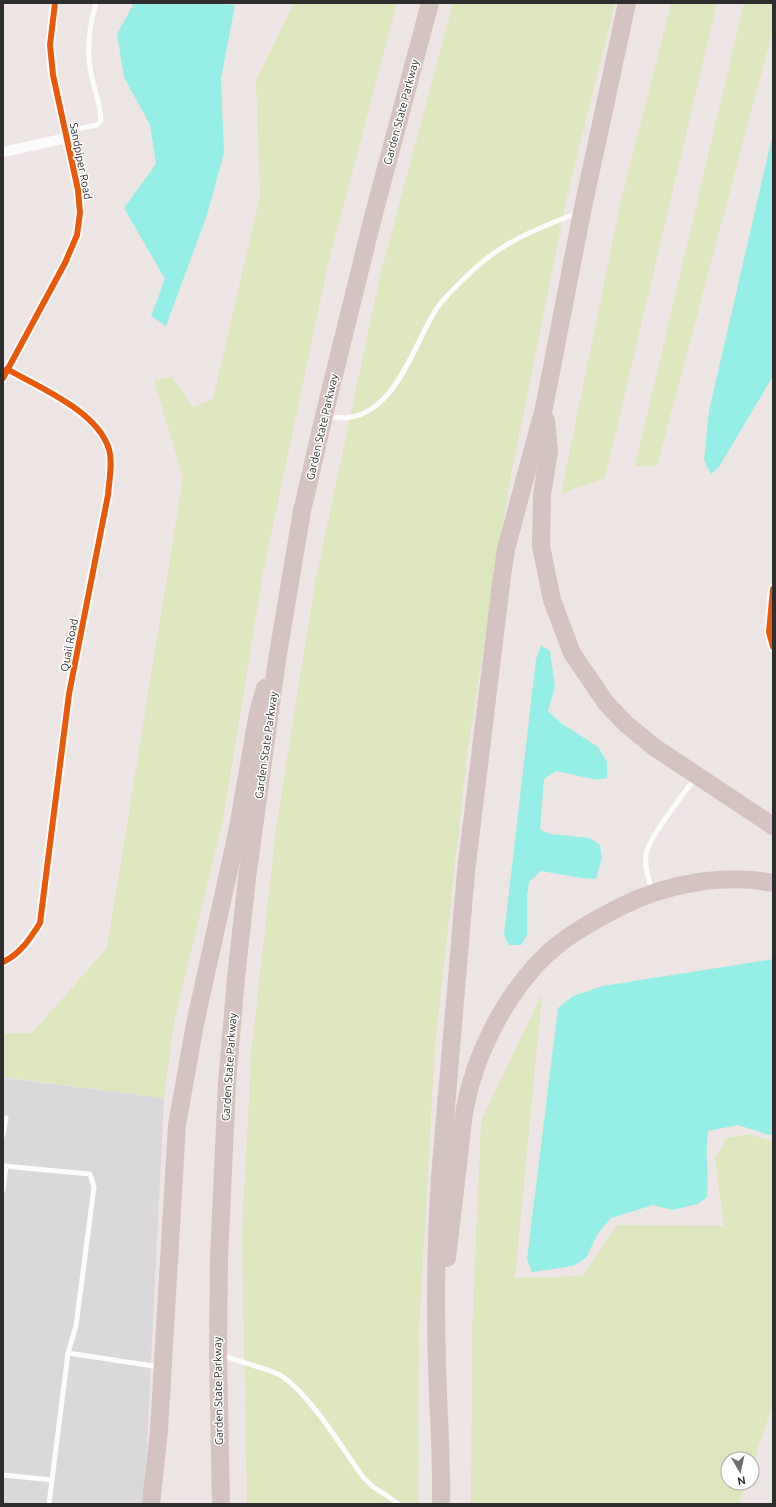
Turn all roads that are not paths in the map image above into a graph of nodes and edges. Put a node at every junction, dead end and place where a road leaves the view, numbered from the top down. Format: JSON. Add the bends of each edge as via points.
{"nodes":[{"id":1,"x":55,"y":3,"type":"edge"},
{"id":2,"x":96,"y":3,"type":"edge"},
{"id":3,"x":430,"y":3,"type":"edge"},
{"id":4,"x":627,"y":3,"type":"edge"},
{"id":5,"x":67,"y":138,"type":"junction"},
{"id":6,"x":3,"y":152,"type":"edge"},
{"id":7,"x":582,"y":212,"type":"junction"},
{"id":8,"x":5,"y":374,"type":"edge"},
{"id":9,"x":544,"y":408,"type":"junction"},
{"id":10,"x":324,"y":416,"type":"junction"},
{"id":11,"x":773,"y":589,"type":"edge"},
{"id":12,"x":773,"y":647,"type":"edge"},
{"id":13,"x":276,"y":660,"type":"junction"},
{"id":14,"x":697,"y":775,"type":"junction"},
{"id":15,"x":773,"y":826,"type":"edge"},
{"id":16,"x":773,"y":883,"type":"edge"},
{"id":17,"x":652,"y":894,"type":"junction"},
{"id":18,"x":3,"y":962,"type":"edge"},
{"id":19,"x":6,"y":1118,"type":"dead end"},
{"id":20,"x":3,"y":1134,"type":"edge"},
{"id":21,"x":4,"y":1166,"type":"edge"},
{"id":22,"x":3,"y":1190,"type":"edge"},
{"id":23,"x":68,"y":1353,"type":"junction"},
{"id":24,"x":218,"y":1354,"type":"junction"},
{"id":25,"x":437,"y":1362,"type":"junction"},
{"id":26,"x":163,"y":1368,"type":"junction"},
{"id":27,"x":3,"y":1475,"type":"edge"},
{"id":28,"x":52,"y":1480,"type":"junction"},
{"id":29,"x":49,"y":1504,"type":"edge"},
{"id":30,"x":151,"y":1504,"type":"edge"},
{"id":31,"x":221,"y":1504,"type":"edge"},
{"id":32,"x":399,"y":1504,"type":"edge"},
{"id":33,"x":441,"y":1504,"type":"edge"}],
"edges":[{"from":1,"to":5,"type":"street","name":"Sandpiper Road","via":[[50,45],[53,75]]},
{"from":2,"to":5,"type":"lane","via":[[91,18],[89,47],[90,67],[101,121],[97,125],[77,129]]},
{"from":3,"to":10,"type":"highway","name":"Garden State Parkway","via":[[370,228]]},
{"from":4,"to":7,"type":"highway"},
{"from":5,"to":6,"type":"street"},
{"from":5,"to":8,"type":"street","name":"Sandpiper Road","via":[[78,190],[80,213],[77,234],[65,262]]},
{"from":7,"to":9,"type":"highway"},
{"from":7,"to":10,"type":"lane","via":[[533,230],[507,243],[473,270],[436,309],[409,365],[382,399],[360,415],[345,418]]},
{"from":8,"to":18,"type":"street","name":"Quail Road","via":[[84,413],[100,432],[109,450],[110,469],[108,495],[69,694],[40,923],[13,957]]},
{"from":9,"to":14,"type":"highway","via":[[549,451],[542,495],[540,546],[561,627],[572,653],[606,703],[654,747]]},
{"from":9,"to":25,"type":"highway","via":[[506,549],[466,872],[438,1212]]},
{"from":10,"to":13,"type":"highway","name":"Garden State Parkway","via":[[302,511]]},
{"from":11,"to":12,"type":"street","via":[[769,632]]},
{"from":13,"to":24,"type":"highway","name":"Garden State Parkway","via":[[247,878],[233,1016],[220,1200]]},
{"from":13,"to":26,"type":"highway","via":[[258,713],[238,825],[182,1092],[174,1159]]},
{"from":14,"to":15,"type":"highway"},
{"from":14,"to":17,"type":"lane","via":[[652,839],[646,854]]},
{"from":16,"to":17,"type":"highway","via":[[754,879],[696,882]]},
{"from":17,"to":25,"type":"highway","via":[[640,897],[593,921],[564,940],[538,962],[514,992],[495,1024],[476,1067],[465,1107]]},
{"from":19,"to":20,"type":"lane"},
{"from":21,"to":22,"type":"lane"},
{"from":21,"to":23,"type":"lane","via":[[90,1174],[94,1187],[76,1326]]},
{"from":23,"to":26,"type":"lane"},
{"from":23,"to":28,"type":"lane"},
{"from":24,"to":31,"type":"highway","name":"Garden State Parkway"},
{"from":24,"to":32,"type":"lane","via":[[279,1375],[289,1382],[306,1398],[363,1477]]},
{"from":25,"to":33,"type":"highway"},
{"from":26,"to":30,"type":"highway"},
{"from":27,"to":28,"type":"lane"},
{"from":28,"to":29,"type":"lane"}]}
